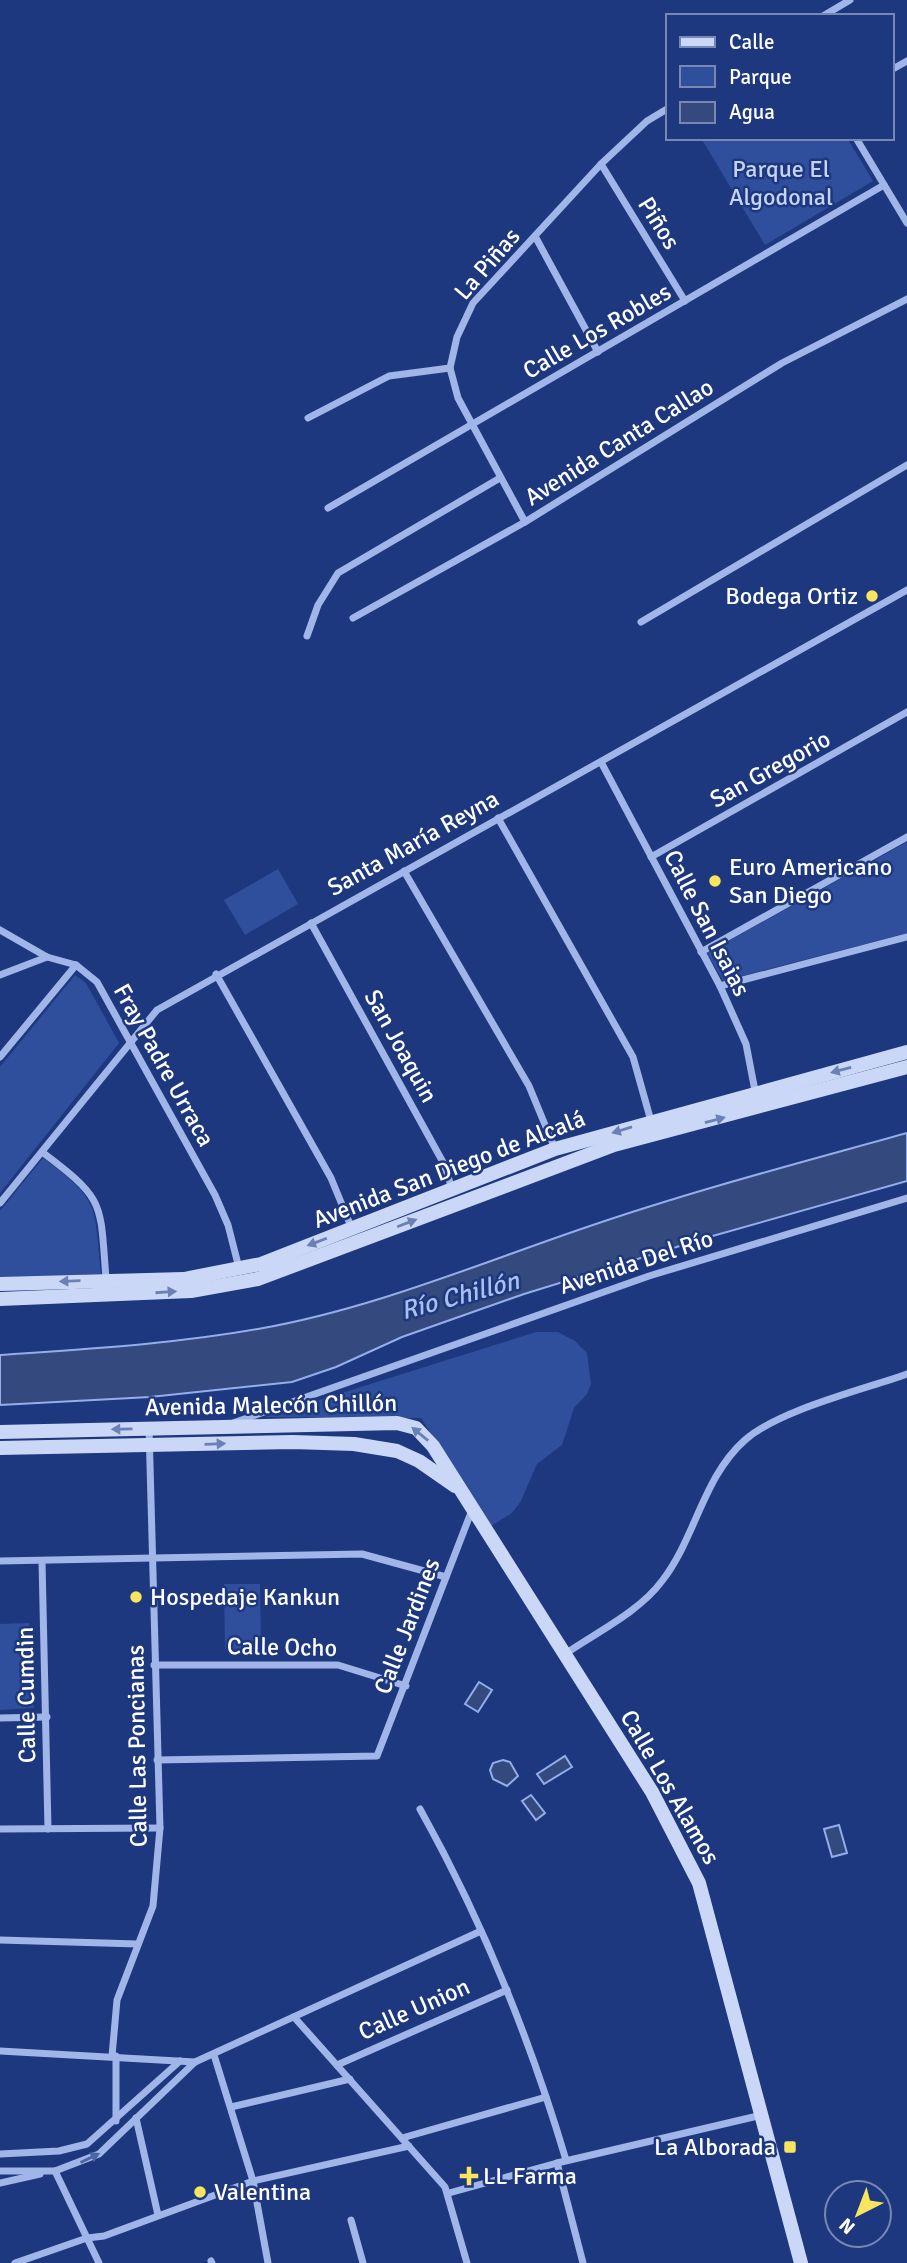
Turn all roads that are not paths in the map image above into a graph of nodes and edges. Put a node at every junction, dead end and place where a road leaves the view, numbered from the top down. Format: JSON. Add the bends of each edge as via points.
{"nodes":[{"id":1,"x":850,"y":0,"type":"edge"},
{"id":2,"x":826,"y":14,"type":"edge"},
{"id":3,"x":666,"y":110,"type":"edge"},
{"id":4,"x":857,"y":140,"type":"edge"},
{"id":5,"x":600,"y":164,"type":"junction"},
{"id":6,"x":884,"y":185,"type":"junction"},
{"id":7,"x":907,"y":223,"type":"edge"},
{"id":8,"x":536,"y":238,"type":"junction"},
{"id":9,"x":907,"y":299,"type":"edge"},
{"id":10,"x":685,"y":301,"type":"junction"},
{"id":11,"x":598,"y":352,"type":"junction"},
{"id":12,"x":450,"y":368,"type":"junction"},
{"id":13,"x":308,"y":418,"type":"dead end"},
{"id":14,"x":474,"y":425,"type":"junction"},
{"id":15,"x":907,"y":465,"type":"edge"},
{"id":16,"x":500,"y":478,"type":"junction"},
{"id":17,"x":328,"y":508,"type":"dead end"},
{"id":18,"x":525,"y":522,"type":"junction"},
{"id":19,"x":906,"y":589,"type":"edge"},
{"id":20,"x":353,"y":618,"type":"dead end"},
{"id":21,"x":641,"y":622,"type":"dead end"},
{"id":22,"x":307,"y":636,"type":"dead end"},
{"id":23,"x":907,"y":712,"type":"edge"},
{"id":24,"x":601,"y":762,"type":"junction"},
{"id":25,"x":498,"y":818,"type":"junction"},
{"id":26,"x":907,"y":837,"type":"edge"},
{"id":27,"x":651,"y":857,"type":"junction"},
{"id":28,"x":404,"y":871,"type":"junction"},
{"id":29,"x":311,"y":923,"type":"junction"},
{"id":30,"x":0,"y":930,"type":"edge"},
{"id":31,"x":907,"y":937,"type":"edge"},
{"id":32,"x":701,"y":951,"type":"junction"},
{"id":33,"x":47,"y":957,"type":"junction"},
{"id":34,"x":76,"y":965,"type":"junction"},
{"id":35,"x":216,"y":974,"type":"junction"},
{"id":36,"x":0,"y":975,"type":"edge"},
{"id":37,"x":720,"y":986,"type":"junction"},
{"id":38,"x":128,"y":1042,"type":"junction"},
{"id":39,"x":907,"y":1052,"type":"edge"},
{"id":40,"x":0,"y":1057,"type":"edge"},
{"id":41,"x":907,"y":1067,"type":"edge"},
{"id":42,"x":755,"y":1093,"type":"junction"},
{"id":43,"x":758,"y":1108,"type":"junction"},
{"id":44,"x":651,"y":1121,"type":"junction"},
{"id":45,"x":555,"y":1149,"type":"junction"},
{"id":46,"x":42,"y":1152,"type":"junction"},
{"id":47,"x":453,"y":1189,"type":"junction"},
{"id":48,"x":907,"y":1198,"type":"edge"},
{"id":49,"x":0,"y":1203,"type":"edge"},
{"id":50,"x":352,"y":1228,"type":"junction"},
{"id":51,"x":239,"y":1268,"type":"junction"},
{"id":52,"x":106,"y":1279,"type":"junction"},
{"id":53,"x":0,"y":1284,"type":"edge"},
{"id":54,"x":0,"y":1299,"type":"edge"},
{"id":55,"x":907,"y":1374,"type":"edge"},
{"id":56,"x":222,"y":1427,"type":"junction"},
{"id":57,"x":149,"y":1429,"type":"junction"},
{"id":58,"x":0,"y":1432,"type":"edge"},
{"id":59,"x":148,"y":1446,"type":"junction"},
{"id":60,"x":0,"y":1448,"type":"edge"},
{"id":61,"x":459,"y":1488,"type":"junction"},
{"id":62,"x":473,"y":1510,"type":"junction"},
{"id":63,"x":151,"y":1556,"type":"junction"},
{"id":64,"x":0,"y":1561,"type":"edge"},
{"id":65,"x":42,"y":1561,"type":"junction"},
{"id":66,"x":446,"y":1577,"type":"junction"},
{"id":67,"x":564,"y":1654,"type":"junction"},
{"id":68,"x":154,"y":1665,"type":"junction"},
{"id":69,"x":406,"y":1686,"type":"junction"},
{"id":70,"x":47,"y":1717,"type":"junction"},
{"id":71,"x":0,"y":1718,"type":"edge"},
{"id":72,"x":157,"y":1760,"type":"junction"},
{"id":73,"x":421,"y":1809,"type":"dead end"},
{"id":74,"x":160,"y":1828,"type":"junction"},
{"id":75,"x":0,"y":1829,"type":"edge"},
{"id":76,"x":48,"y":1829,"type":"junction"},
{"id":77,"x":481,"y":1931,"type":"junction"},
{"id":78,"x":0,"y":1940,"type":"edge"},
{"id":79,"x":138,"y":1944,"type":"junction"},
{"id":80,"x":507,"y":1990,"type":"junction"},
{"id":81,"x":294,"y":2017,"type":"junction"},
{"id":82,"x":0,"y":2051,"type":"edge"},
{"id":83,"x":214,"y":2054,"type":"junction"},
{"id":84,"x":114,"y":2056,"type":"junction"},
{"id":85,"x":180,"y":2061,"type":"junction"},
{"id":86,"x":195,"y":2062,"type":"junction"},
{"id":87,"x":337,"y":2065,"type":"junction"},
{"id":88,"x":350,"y":2079,"type":"junction"},
{"id":89,"x":546,"y":2097,"type":"junction"},
{"id":90,"x":231,"y":2107,"type":"junction"},
{"id":91,"x":762,"y":2115,"type":"junction"},
{"id":92,"x":136,"y":2119,"type":"junction"},
{"id":93,"x":116,"y":2121,"type":"junction"},
{"id":94,"x":402,"y":2138,"type":"junction"},
{"id":95,"x":409,"y":2146,"type":"junction"},
{"id":96,"x":0,"y":2154,"type":"edge"},
{"id":97,"x":566,"y":2160,"type":"junction"},
{"id":98,"x":556,"y":2163,"type":"junction"},
{"id":99,"x":0,"y":2171,"type":"edge"},
{"id":100,"x":54,"y":2171,"type":"junction"},
{"id":101,"x":253,"y":2181,"type":"junction"},
{"id":102,"x":0,"y":2183,"type":"edge"},
{"id":103,"x":449,"y":2193,"type":"junction"},
{"id":104,"x":158,"y":2215,"type":"junction"},
{"id":105,"x":351,"y":2220,"type":"dead end"},
{"id":106,"x":87,"y":2238,"type":"junction"},
{"id":107,"x":15,"y":2263,"type":"edge"},
{"id":108,"x":99,"y":2263,"type":"edge"},
{"id":109,"x":268,"y":2263,"type":"edge"},
{"id":110,"x":363,"y":2263,"type":"edge"},
{"id":111,"x":467,"y":2263,"type":"edge"},
{"id":112,"x":583,"y":2263,"type":"edge"},
{"id":113,"x":801,"y":2263,"type":"edge"}],
"edges":[{"from":1,"to":2,"type":"street"},
{"from":3,"to":5,"type":"street","name":"La Piñas"},
{"from":4,"to":6,"type":"street"},
{"from":5,"to":8,"type":"street","name":"La Piñas"},
{"from":5,"to":10,"type":"street","name":"Piños"},
{"from":6,"to":7,"type":"street"},
{"from":6,"to":10,"type":"street","name":"Calle Los Robles"},
{"from":8,"to":11,"type":"street"},
{"from":8,"to":12,"type":"street","name":"La Piñas","via":[[473,303],[457,337]]},
{"from":9,"to":18,"type":"street","name":"Avenida Canta Callao","via":[[782,363]]},
{"from":10,"to":11,"type":"street","name":"Calle Los Robles"},
{"from":11,"to":14,"type":"street","name":"Calle Los Robles"},
{"from":12,"to":13,"type":"street","via":[[389,376]]},
{"from":12,"to":14,"type":"street","via":[[458,398]]},
{"from":14,"to":16,"type":"street"},
{"from":14,"to":17,"type":"street","name":"Calle Los Robles"},
{"from":15,"to":21,"type":"street"},
{"from":16,"to":18,"type":"street"},
{"from":16,"to":22,"type":"street","via":[[338,573],[318,604]]},
{"from":18,"to":20,"type":"street","name":"Avenida Canta Callao"},
{"from":19,"to":24,"type":"street","name":"Santa María Reyna"},
{"from":23,"to":27,"type":"street","name":"San Gregorio"},
{"from":24,"to":25,"type":"street","name":"Santa María Reyna"},
{"from":24,"to":27,"type":"street","name":"Calle San Isaias"},
{"from":25,"to":28,"type":"street","name":"Santa María Reyna"},
{"from":25,"to":44,"type":"street","via":[[633,1057]]},
{"from":26,"to":32,"type":"street"},
{"from":27,"to":32,"type":"street","name":"Calle San Isaias"},
{"from":28,"to":29,"type":"street","name":"Santa María Reyna"},
{"from":28,"to":45,"type":"street","via":[[529,1086]]},
{"from":29,"to":35,"type":"street","name":"Santa María Reyna"},
{"from":29,"to":47,"type":"street","name":"San Joaquin","via":[[444,1164]]},
{"from":30,"to":33,"type":"street","name":"Fray Padre Urraca"},
{"from":31,"to":37,"type":"street"},
{"from":32,"to":37,"type":"street","name":"Calle San Isaias"},
{"from":33,"to":34,"type":"street","name":"Fray Padre Urraca"},
{"from":33,"to":36,"type":"street"},
{"from":34,"to":38,"type":"street","name":"Fray Padre Urraca","via":[[97,982]]},
{"from":34,"to":40,"type":"street"},
{"from":35,"to":38,"type":"street","name":"Santa María Reyna","via":[[157,1010]]},
{"from":35,"to":50,"type":"street","via":[[331,1178]]},
{"from":37,"to":42,"type":"street","name":"Calle San Isaias","via":[[746,1044]]},
{"from":38,"to":46,"type":"street","name":"Santa María Reyna"},
{"from":38,"to":51,"type":"street","name":"Fray Padre Urraca","via":[[215,1195],[229,1225]]},
{"from":39,"to":42,"type":"main road","name":"Avenida San Diego de Alcalá","one_way":true},
{"from":41,"to":43,"type":"main road","name":"Avenida San Diego de Alcalá"},
{"from":42,"to":43,"type":"street","name":"Calle San Isaias"},
{"from":42,"to":44,"type":"main road","name":"Avenida San Diego de Alcalá"},
{"from":54,"to":43,"type":"main road","name":"Avenida San Diego de Alcalá","one_way":true,"via":[[191,1291],[258,1279],[614,1145]]},
{"from":44,"to":45,"type":"main road","name":"Avenida San Diego de Alcalá","one_way":true},
{"from":45,"to":47,"type":"main road","name":"Avenida San Diego de Alcalá"},
{"from":46,"to":49,"type":"street","name":"Santa María Reyna"},
{"from":46,"to":52,"type":"street","via":[[77,1178],[96,1200]]},
{"from":47,"to":50,"type":"main road","name":"Avenida San Diego de Alcalá"},
{"from":48,"to":56,"type":"street","name":"Avenida Del Río","via":[[649,1276]]},
{"from":50,"to":51,"type":"main road","name":"Avenida San Diego de Alcalá","one_way":true,"via":[[261,1264]]},
{"from":51,"to":52,"type":"main road","name":"Avenida San Diego de Alcalá","via":[[184,1279]]},
{"from":52,"to":53,"type":"main road","name":"Avenida San Diego de Alcalá","one_way":true},
{"from":55,"to":67,"type":"street","via":[[793,1414],[746,1439],[714,1480],[662,1582],[646,1599]]},
{"from":56,"to":57,"type":"main road","name":"Avenida Malecón Chillón"},
{"from":61,"to":56,"type":"main road","name":"Avenida Malecón Chillón","one_way":true,"via":[[416,1428],[397,1423]]},
{"from":57,"to":58,"type":"main road","name":"Avenida Malecón Chillón","one_way":true},
{"from":57,"to":59,"type":"street","name":"Calle Las Poncianas"},
{"from":59,"to":60,"type":"main road","name":"Avenida Malecón Chillón"},
{"from":59,"to":61,"type":"main road","name":"Avenida Malecón Chillón","one_way":true,"via":[[354,1444],[397,1451]]},
{"from":59,"to":63,"type":"street","name":"Calle Las Poncianas"},
{"from":61,"to":62,"type":"main road","name":"Calle Los Alamos"},
{"from":62,"to":66,"type":"street","name":"Calle Jardines"},
{"from":62,"to":67,"type":"main road","name":"Calle Los Alamos"},
{"from":63,"to":65,"type":"street"},
{"from":63,"to":66,"type":"street","via":[[362,1554]]},
{"from":63,"to":68,"type":"street","name":"Calle Las Poncianas"},
{"from":64,"to":65,"type":"street"},
{"from":65,"to":70,"type":"street","name":"Calle Cumdin"},
{"from":66,"to":69,"type":"street","name":"Calle Jardines"},
{"from":67,"to":91,"type":"main road","name":"Calle Los Alamos","via":[[652,1792],[699,1883]]},
{"from":68,"to":69,"type":"street","name":"Calle Ocho","via":[[338,1665]]},
{"from":68,"to":72,"type":"street","name":"Calle Las Poncianas"},
{"from":69,"to":72,"type":"street","name":"Calle Jardines","via":[[377,1756]]},
{"from":70,"to":71,"type":"street"},
{"from":70,"to":76,"type":"street","name":"Calle Cumdin"},
{"from":72,"to":74,"type":"street","name":"Calle Las Poncianas"},
{"from":73,"to":77,"type":"street"},
{"from":74,"to":76,"type":"street"},
{"from":74,"to":79,"type":"street","name":"Calle Las Poncianas","via":[[153,1906]]},
{"from":75,"to":76,"type":"street"},
{"from":77,"to":80,"type":"street"},
{"from":77,"to":81,"type":"street"},
{"from":78,"to":79,"type":"street"},
{"from":79,"to":84,"type":"street","name":"Calle Las Poncianas","via":[[117,2000]]},
{"from":80,"to":87,"type":"street","name":"Calle Union"},
{"from":80,"to":89,"type":"street"},
{"from":81,"to":83,"type":"street"},
{"from":81,"to":87,"type":"street"},
{"from":82,"to":84,"type":"street"},
{"from":83,"to":86,"type":"street"},
{"from":83,"to":90,"type":"street"},
{"from":84,"to":85,"type":"street"},
{"from":84,"to":93,"type":"street","name":"Calle Las Poncianas"},
{"from":85,"to":86,"type":"street"},
{"from":85,"to":93,"type":"street"},
{"from":86,"to":92,"type":"street"},
{"from":87,"to":88,"type":"street"},
{"from":88,"to":90,"type":"street"},
{"from":88,"to":94,"type":"street"},
{"from":89,"to":94,"type":"street"},
{"from":89,"to":97,"type":"street"},
{"from":90,"to":101,"type":"street"},
{"from":91,"to":97,"type":"street"},
{"from":91,"to":113,"type":"main road","name":"Calle Los Alamos"},
{"from":100,"to":92,"type":"street","one_way":true,"via":[[99,2154]]},
{"from":92,"to":104,"type":"street"},
{"from":93,"to":96,"type":"street","via":[[95,2140],[75,2148]]},
{"from":94,"to":95,"type":"street"},
{"from":95,"to":101,"type":"street"},
{"from":95,"to":103,"type":"street"},
{"from":97,"to":98,"type":"street"},
{"from":98,"to":103,"type":"street"},
{"from":98,"to":112,"type":"street"},
{"from":99,"to":100,"type":"street"},
{"from":100,"to":102,"type":"street"},
{"from":100,"to":106,"type":"street"},
{"from":101,"to":104,"type":"street"},
{"from":101,"to":109,"type":"street"},
{"from":103,"to":111,"type":"street"},
{"from":104,"to":106,"type":"street"},
{"from":105,"to":110,"type":"street"},
{"from":106,"to":107,"type":"street"},
{"from":106,"to":108,"type":"street"}]}
